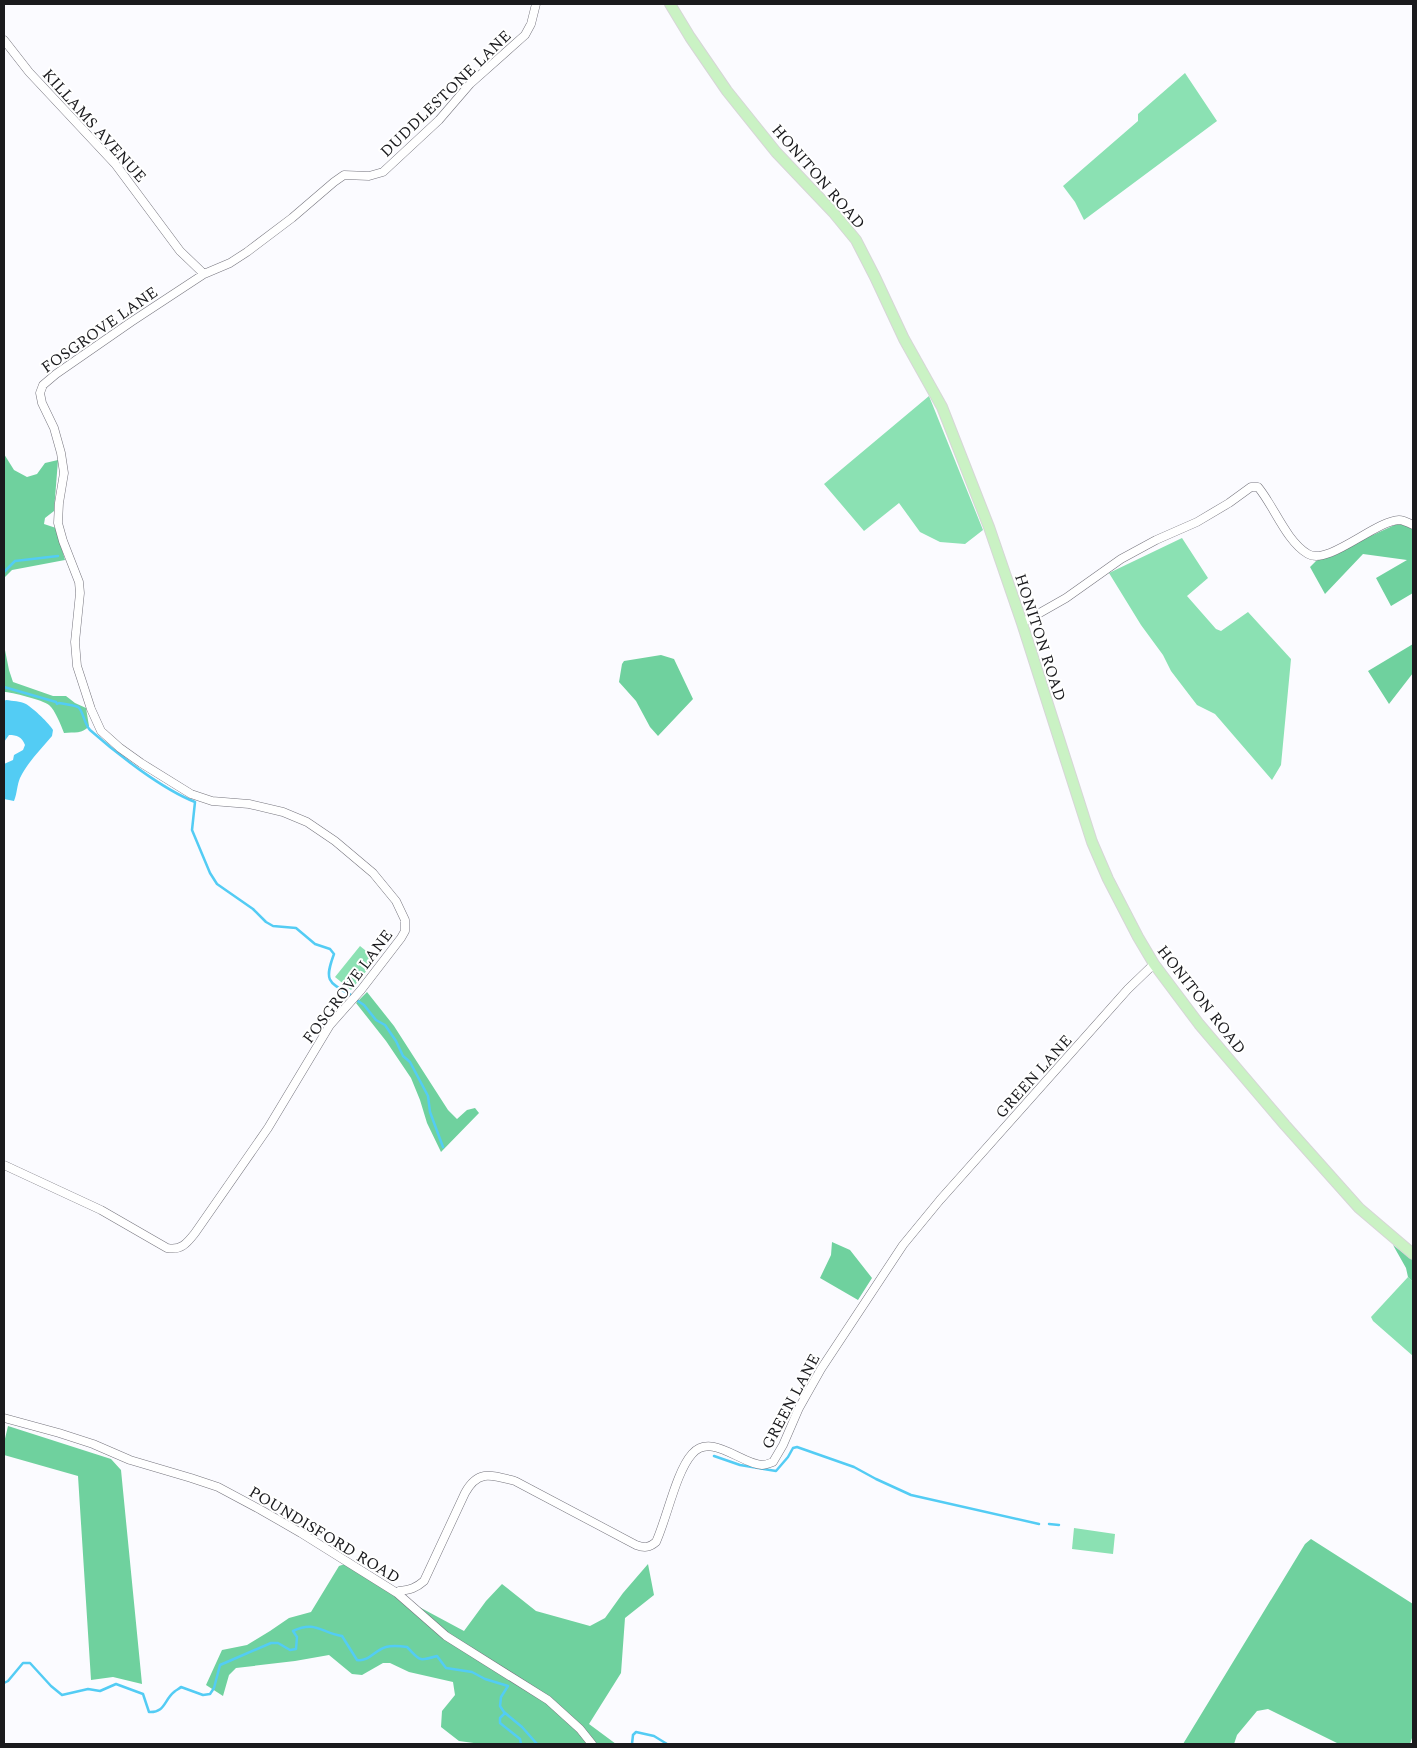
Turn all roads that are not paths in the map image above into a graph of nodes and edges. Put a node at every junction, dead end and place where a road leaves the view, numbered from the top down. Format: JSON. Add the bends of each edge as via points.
{"nodes":[{"id":1,"x":536,"y":4,"type":"edge"},
{"id":2,"x":670,"y":4,"type":"edge"},
{"id":3,"x":4,"y":40,"type":"edge"},
{"id":4,"x":204,"y":274,"type":"junction"},
{"id":5,"x":1413,"y":524,"type":"edge"},
{"id":6,"x":1022,"y":623,"type":"junction"},
{"id":7,"x":1154,"y":964,"type":"junction"},
{"id":8,"x":4,"y":1166,"type":"edge"},
{"id":9,"x":1413,"y":1254,"type":"edge"},
{"id":10,"x":4,"y":1418,"type":"edge"},
{"id":11,"x":417,"y":1587,"type":"junction"},
{"id":12,"x":397,"y":1593,"type":"junction"},
{"id":13,"x":416,"y":1610,"type":"junction"},
{"id":14,"x":592,"y":1744,"type":"edge"}],
"edges":[{"from":1,"to":4,"type":"street","name":"DUDDLESTONE LANE","via":[[525,35],[470,84],[439,120],[383,172],[369,176],[344,175],[247,252]]},
{"from":2,"to":6,"type":"main road","name":"HONITON ROAD","via":[[727,91],[776,152],[856,240],[904,339],[942,407]]},
{"from":3,"to":4,"type":"street","name":"KILLAMS AVENUE","via":[[29,72],[116,165],[180,251]]},
{"from":4,"to":8,"type":"street","name":"FOSGROVE LANE","via":[[69,364],[47,381],[41,390],[42,403],[54,428],[64,473],[58,523],[79,582],[75,642],[84,690],[101,731],[167,780],[201,798],[283,812],[336,840],[363,863],[396,901],[405,920],[405,932],[330,1025],[268,1128],[183,1246],[167,1248],[101,1210]]},
{"from":5,"to":6,"type":"street","via":[[1400,520],[1389,522],[1332,552],[1319,557],[1309,555],[1295,543],[1258,486],[1251,487],[1197,522],[1121,559],[1066,598]]},
{"from":6,"to":7,"type":"main road","name":"HONITON ROAD","via":[[1092,842],[1124,912]]},
{"from":7,"to":9,"type":"main road","name":"HONITON ROAD","via":[[1199,1024],[1334,1181],[1379,1227]]},
{"from":7,"to":11,"type":"street","name":"GREEN LANE","via":[[1128,989],[903,1245],[822,1369],[773,1462],[761,1465],[720,1448],[703,1446],[697,1449],[684,1466],[656,1542],[644,1548],[515,1481],[501,1477],[477,1477],[465,1493],[424,1581]]},
{"from":10,"to":12,"type":"street","name":"POUNDISFORD ROAD","via":[[59,1433],[130,1460],[218,1487],[302,1533]]},
{"from":11,"to":12,"type":"street"},
{"from":11,"to":13,"type":"street","via":[[413,1602]]},
{"from":12,"to":13,"type":"street","name":"POUNDISFORD ROAD"},
{"from":13,"to":14,"type":"street","name":"POUNDISFORD ROAD","via":[[446,1636],[548,1700]]}]}
